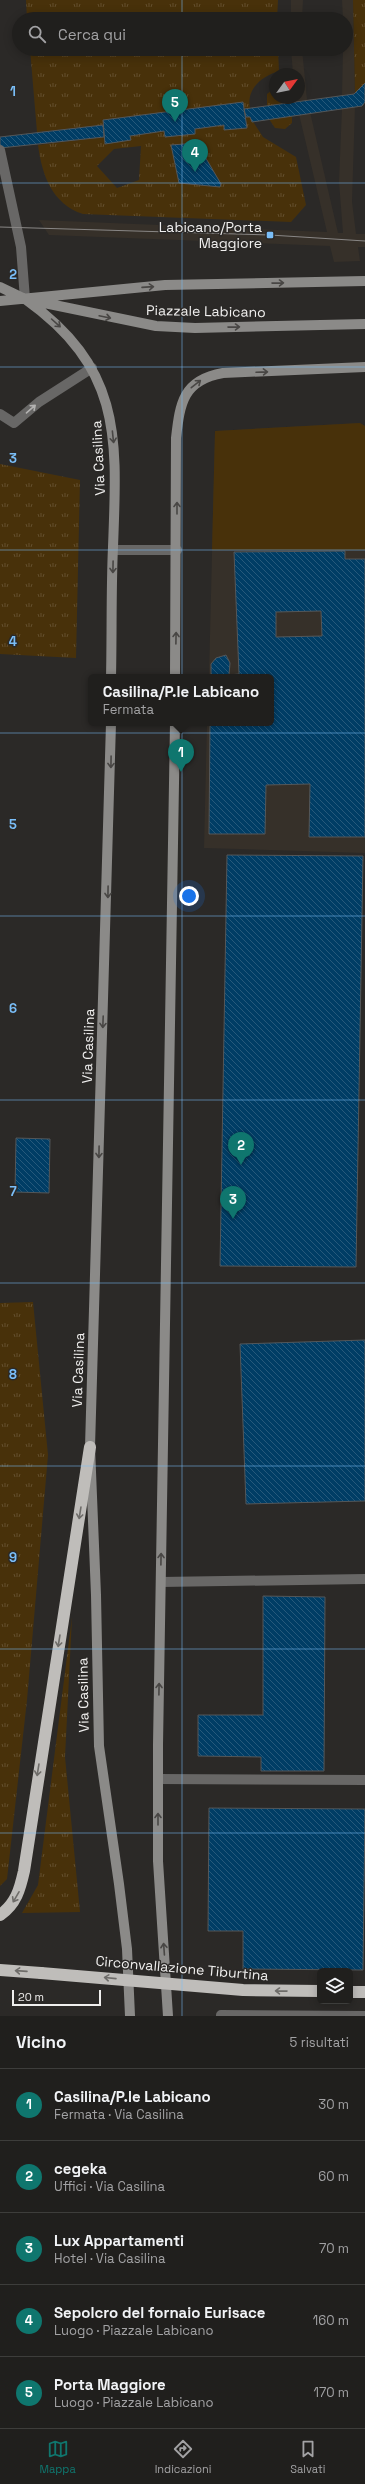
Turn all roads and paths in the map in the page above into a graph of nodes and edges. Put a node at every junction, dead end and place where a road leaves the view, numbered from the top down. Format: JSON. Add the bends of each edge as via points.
{"nodes":[{"id":1,"x":0,"y":150,"type":"edge"},
{"id":2,"x":365,"y":281,"type":"edge"},
{"id":3,"x":0,"y":287,"type":"edge"},
{"id":4,"x":25,"y":299,"type":"junction"},
{"id":5,"x":0,"y":301,"type":"edge"},
{"id":6,"x":365,"y":324,"type":"edge"},
{"id":7,"x":92,"y":368,"type":"junction"},
{"id":8,"x":365,"y":368,"type":"edge"},
{"id":9,"x":0,"y":414,"type":"edge"},
{"id":10,"x":113,"y":550,"type":"junction"},
{"id":11,"x":177,"y":550,"type":"junction"},
{"id":12,"x":112,"y":674,"type":"edge"},
{"id":13,"x":175,"y":674,"type":"edge"},
{"id":14,"x":111,"y":726,"type":"edge"},
{"id":15,"x":175,"y":726,"type":"edge"},
{"id":16,"x":90,"y":1447,"type":"junction"},
{"id":17,"x":365,"y":1579,"type":"edge"},
{"id":18,"x":161,"y":1582,"type":"junction"},
{"id":19,"x":158,"y":1779,"type":"junction"},
{"id":20,"x":365,"y":1780,"type":"edge"},
{"id":21,"x":0,"y":1915,"type":"edge"},
{"id":22,"x":0,"y":1970,"type":"edge"},
{"id":23,"x":317,"y":1991,"type":"edge"},
{"id":24,"x":353,"y":1992,"type":"edge"},
{"id":25,"x":365,"y":1992,"type":"edge"},
{"id":26,"x":221,"y":2015,"type":"dead end"},
{"id":27,"x":365,"y":2015,"type":"edge"},
{"id":28,"x":130,"y":2016,"type":"edge"},
{"id":29,"x":168,"y":2016,"type":"edge"}],
"edges":[{"from":1,"to":4,"type":"street","via":[[21,247]]},
{"from":4,"to":2,"type":"main road","name":"Piazzale Labicano","one_way":true,"via":[[171,285]]},
{"from":3,"to":4,"type":"main road","name":"Piazzale Labicano"},
{"from":4,"to":5,"type":"main road","name":"Piazzale Labicano"},
{"from":4,"to":6,"type":"main road","name":"Piazzale Labicano","one_way":true,"via":[[156,326],[195,328]]},
{"from":4,"to":7,"type":"main road","name":"Via Casilina","one_way":true,"via":[[64,331]]},
{"from":9,"to":7,"type":"street","one_way":true,"via":[[14,424],[39,402]]},
{"from":7,"to":10,"type":"main road","name":"Via Casilina","one_way":true,"via":[[108,406],[114,441]]},
{"from":11,"to":8,"type":"main road","one_way":true,"via":[[176,438],[179,411],[185,395],[195,383],[208,376],[223,373]]},
{"from":10,"to":11,"type":"street"},
{"from":10,"to":12,"type":"main road","name":"Via Casilina","one_way":true},
{"from":13,"to":11,"type":"main road","one_way":true},
{"from":14,"to":16,"type":"main road","name":"Via Casilina","one_way":true},
{"from":18,"to":15,"type":"main road","one_way":true},
{"from":16,"to":21,"type":"highway","one_way":true,"via":[[24,1871],[20,1891],[8,1910]]},
{"from":16,"to":28,"type":"main road","name":"Via Casilina","via":[[99,1746],[127,1949]]},
{"from":17,"to":18,"type":"street"},
{"from":19,"to":18,"type":"main road","one_way":true},
{"from":19,"to":20,"type":"street"},
{"from":29,"to":19,"type":"main road","one_way":true,"via":[[158,1861]]},
{"from":23,"to":22,"type":"highway","name":"Circonvallazione Tiburtina","one_way":true,"bridge":true,"via":[[243,1990]]},
{"from":24,"to":25,"type":"highway"},
{"from":26,"to":27,"type":"street"}]}
